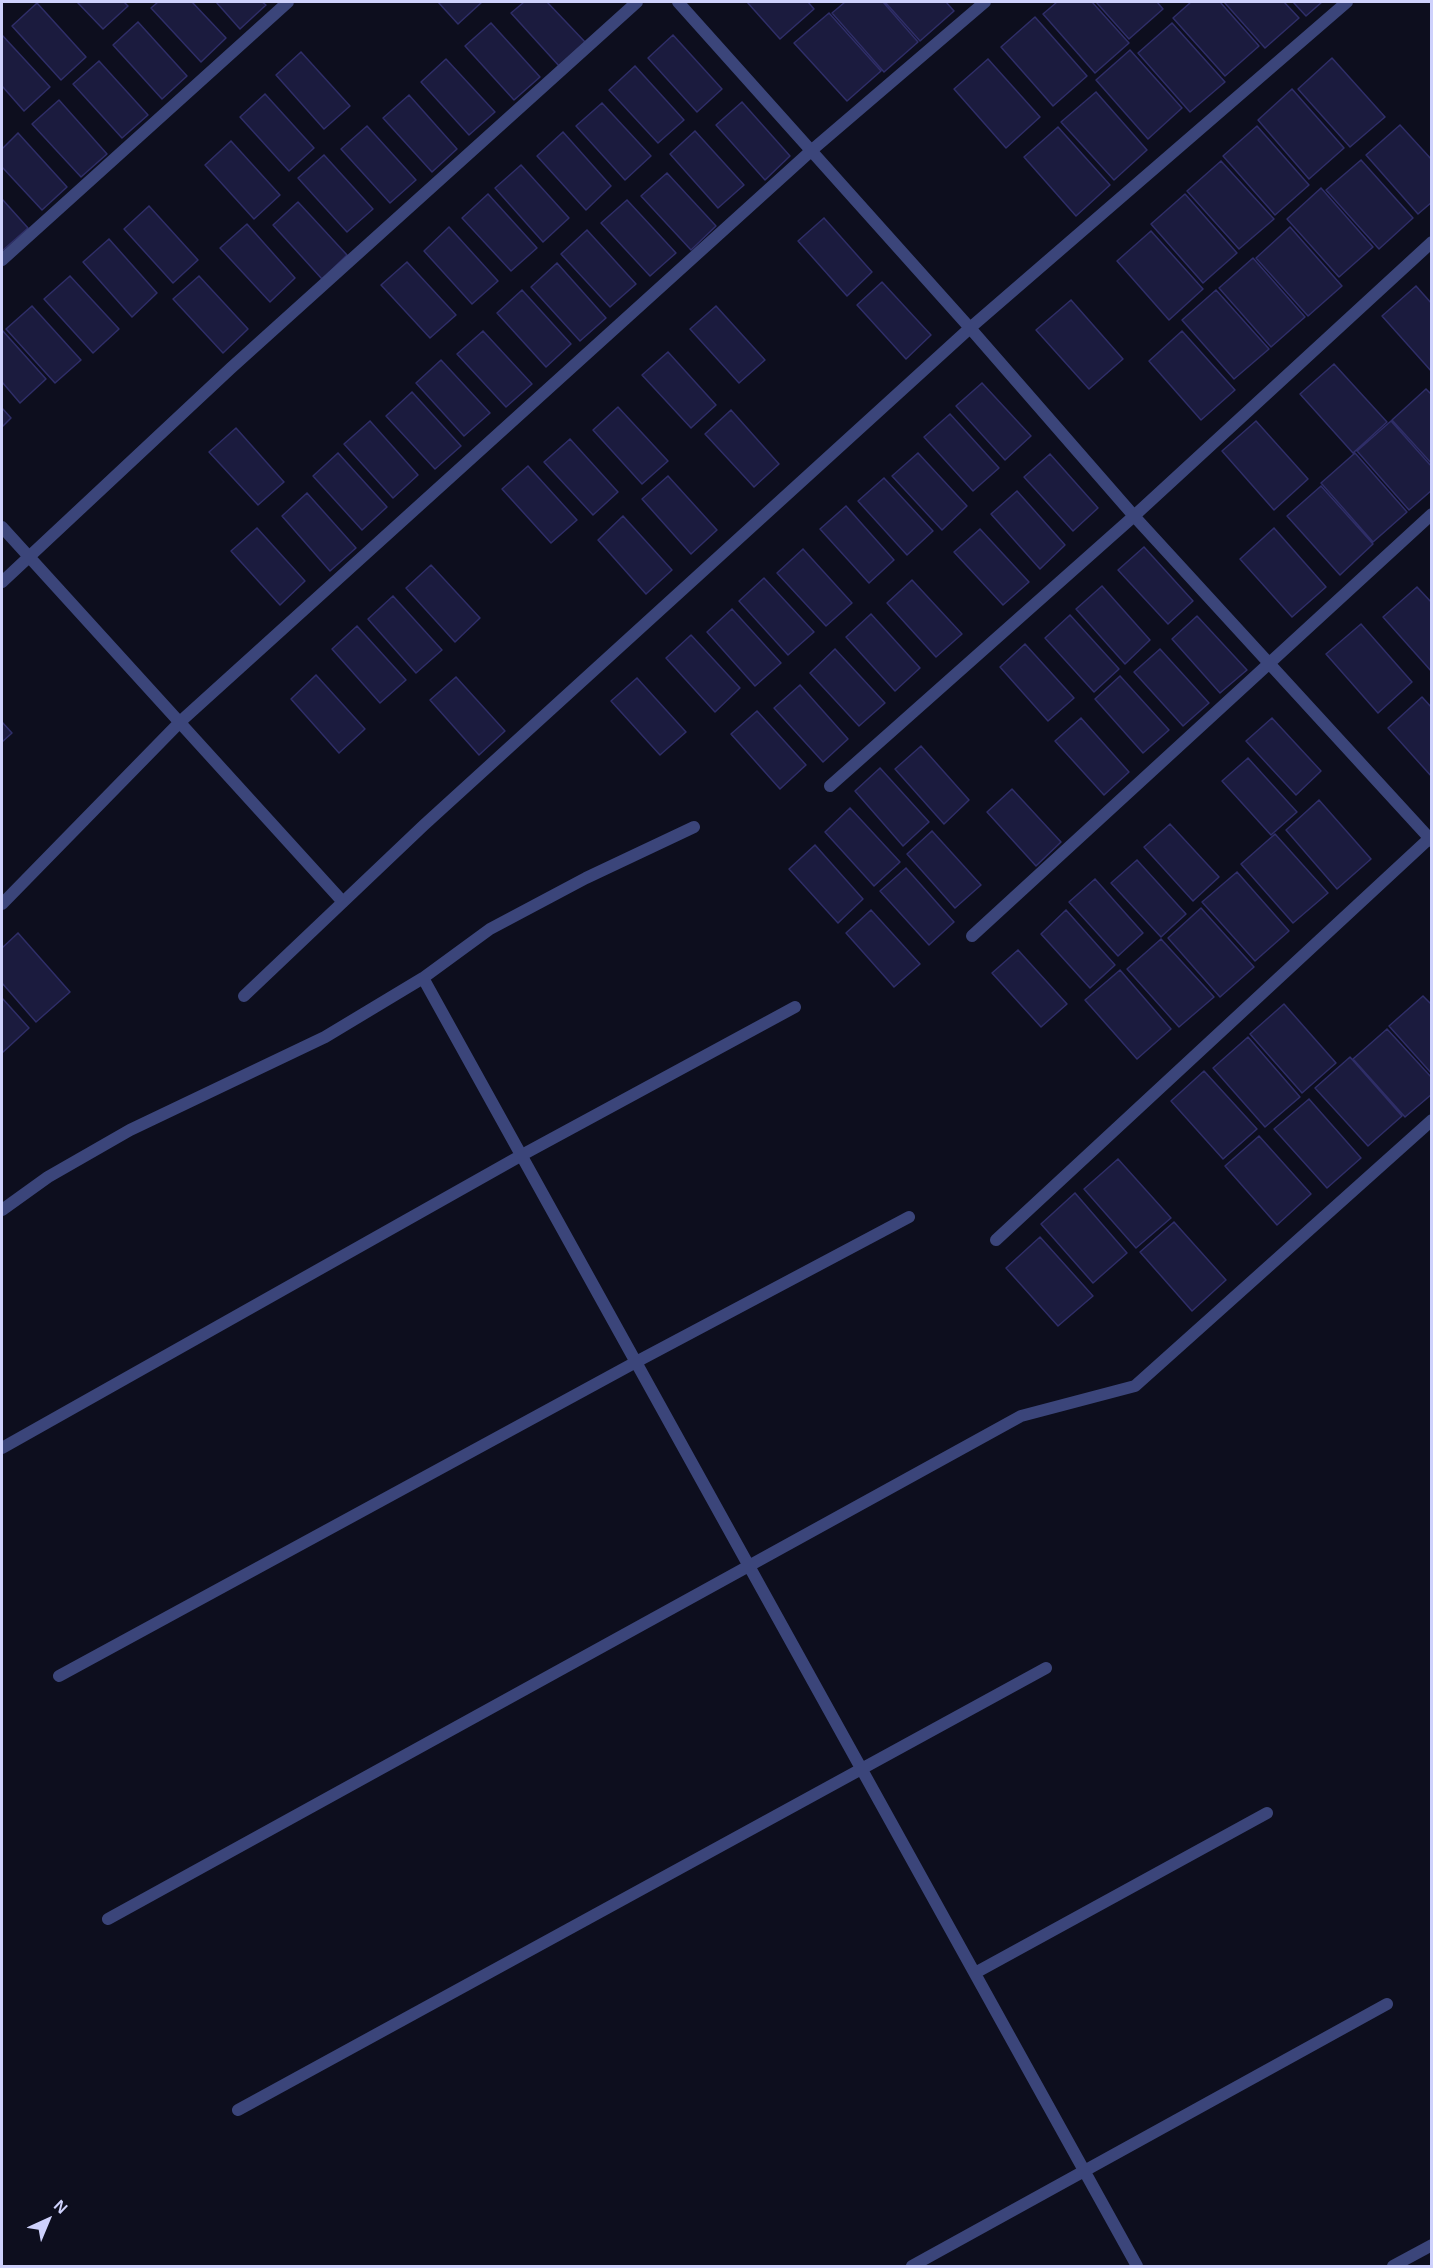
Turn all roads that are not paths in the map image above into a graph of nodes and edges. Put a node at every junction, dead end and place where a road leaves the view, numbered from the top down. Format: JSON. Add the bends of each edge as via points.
{"nodes":[{"id":1,"x":288,"y":2,"type":"edge"},
{"id":2,"x":637,"y":2,"type":"edge"},
{"id":3,"x":678,"y":2,"type":"edge"},
{"id":4,"x":986,"y":2,"type":"edge"},
{"id":5,"x":1347,"y":2,"type":"edge"},
{"id":6,"x":812,"y":150,"type":"junction"},
{"id":7,"x":1431,"y":242,"type":"edge"},
{"id":8,"x":2,"y":260,"type":"edge"},
{"id":9,"x":970,"y":328,"type":"junction"},
{"id":10,"x":1431,"y":514,"type":"edge"},
{"id":11,"x":1134,"y":516,"type":"junction"},
{"id":12,"x":2,"y":527,"type":"edge"},
{"id":13,"x":29,"y":556,"type":"junction"},
{"id":14,"x":2,"y":582,"type":"edge"},
{"id":15,"x":1269,"y":663,"type":"junction"},
{"id":16,"x":181,"y":721,"type":"junction"},
{"id":17,"x":830,"y":786,"type":"dead end"},
{"id":18,"x":694,"y":827,"type":"dead end"},
{"id":19,"x":1431,"y":838,"type":"edge"},
{"id":20,"x":343,"y":902,"type":"junction"},
{"id":21,"x":2,"y":904,"type":"edge"},
{"id":22,"x":972,"y":936,"type":"dead end"},
{"id":23,"x":423,"y":978,"type":"junction"},
{"id":24,"x":244,"y":996,"type":"dead end"},
{"id":25,"x":795,"y":1007,"type":"dead end"},
{"id":26,"x":1431,"y":1120,"type":"edge"},
{"id":27,"x":522,"y":1155,"type":"junction"},
{"id":28,"x":2,"y":1210,"type":"edge"},
{"id":29,"x":909,"y":1217,"type":"dead end"},
{"id":30,"x":996,"y":1240,"type":"dead end"},
{"id":31,"x":636,"y":1362,"type":"junction"},
{"id":32,"x":2,"y":1448,"type":"edge"},
{"id":33,"x":749,"y":1565,"type":"junction"},
{"id":34,"x":1046,"y":1668,"type":"dead end"},
{"id":35,"x":58,"y":1676,"type":"dead end"},
{"id":36,"x":862,"y":1770,"type":"junction"},
{"id":37,"x":1267,"y":1813,"type":"dead end"},
{"id":38,"x":108,"y":1919,"type":"dead end"},
{"id":39,"x":975,"y":1973,"type":"junction"},
{"id":40,"x":1387,"y":2004,"type":"dead end"},
{"id":41,"x":238,"y":2110,"type":"dead end"},
{"id":42,"x":1084,"y":2171,"type":"junction"},
{"id":43,"x":1431,"y":2245,"type":"edge"},
{"id":44,"x":912,"y":2266,"type":"edge"},
{"id":45,"x":1137,"y":2266,"type":"edge"},
{"id":46,"x":1393,"y":2266,"type":"edge"}],
"edges":[{"from":1,"to":8,"type":"street"},
{"from":2,"to":13,"type":"street"},
{"from":3,"to":6,"type":"street"},
{"from":4,"to":6,"type":"street"},
{"from":5,"to":9,"type":"street"},
{"from":6,"to":9,"type":"street"},
{"from":6,"to":16,"type":"street"},
{"from":7,"to":11,"type":"street"},
{"from":9,"to":11,"type":"street"},
{"from":9,"to":20,"type":"street"},
{"from":10,"to":15,"type":"street"},
{"from":11,"to":15,"type":"street"},
{"from":11,"to":17,"type":"street"},
{"from":12,"to":13,"type":"street"},
{"from":13,"to":14,"type":"street"},
{"from":13,"to":16,"type":"street"},
{"from":15,"to":19,"type":"street"},
{"from":15,"to":22,"type":"street"},
{"from":16,"to":20,"type":"street"},
{"from":16,"to":21,"type":"street"},
{"from":18,"to":23,"type":"street","via":[[586,878],[490,930]]},
{"from":19,"to":30,"type":"street"},
{"from":20,"to":24,"type":"street"},
{"from":23,"to":27,"type":"street"},
{"from":23,"to":28,"type":"street","via":[[325,1036],[129,1130],[48,1177]]},
{"from":25,"to":27,"type":"street"},
{"from":26,"to":33,"type":"street","via":[[1135,1386],[1021,1416]]},
{"from":27,"to":31,"type":"street"},
{"from":27,"to":32,"type":"street"},
{"from":29,"to":31,"type":"street"},
{"from":31,"to":33,"type":"street"},
{"from":31,"to":35,"type":"street"},
{"from":33,"to":36,"type":"street"},
{"from":33,"to":38,"type":"street"},
{"from":34,"to":36,"type":"street"},
{"from":36,"to":39,"type":"street"},
{"from":36,"to":41,"type":"street"},
{"from":37,"to":39,"type":"street"},
{"from":39,"to":42,"type":"street"},
{"from":40,"to":42,"type":"street"},
{"from":42,"to":44,"type":"street"},
{"from":42,"to":45,"type":"street"},
{"from":43,"to":46,"type":"street"}]}
